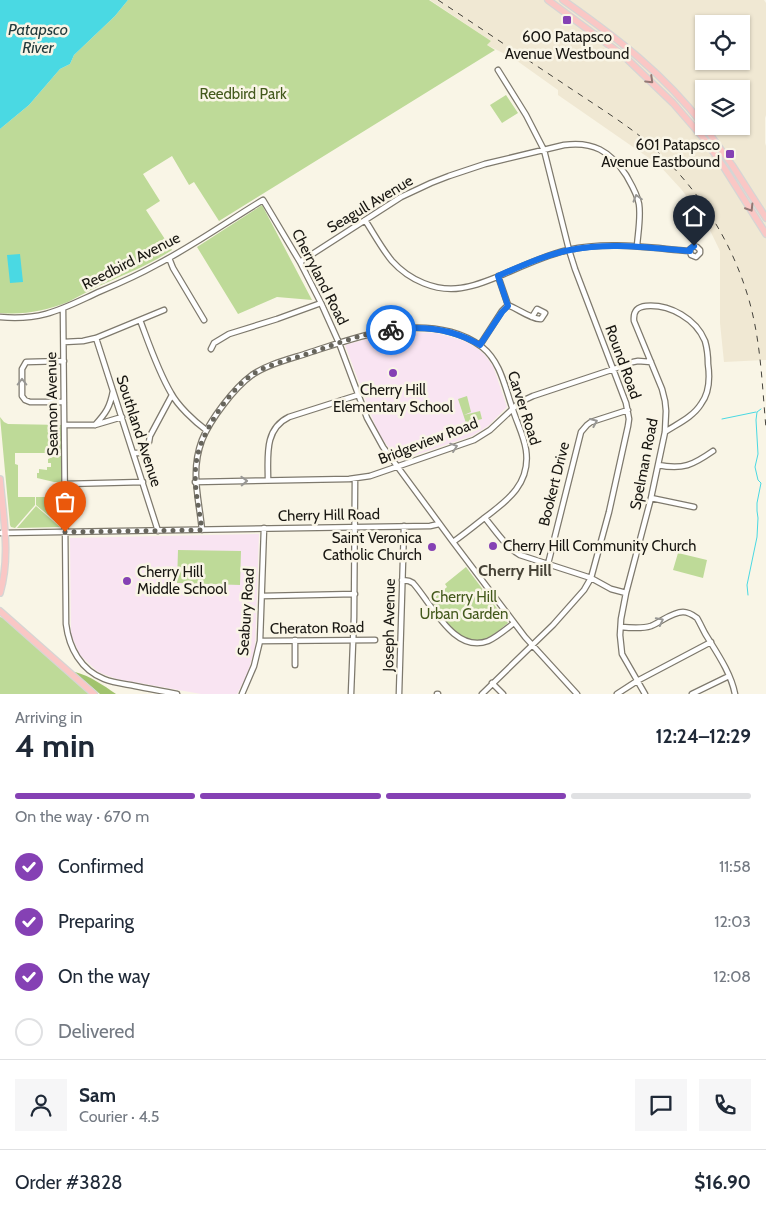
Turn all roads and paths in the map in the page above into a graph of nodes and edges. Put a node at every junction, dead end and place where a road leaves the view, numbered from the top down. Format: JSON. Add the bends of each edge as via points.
{"nodes":[{"id":1,"x":548,"y":0,"type":"edge"},
{"id":2,"x":563,"y":0,"type":"edge"},
{"id":3,"x":498,"y":70,"type":"dead end"},
{"id":4,"x":695,"y":115,"type":"edge"},
{"id":5,"x":710,"y":135,"type":"edge"},
{"id":6,"x":544,"y":150,"type":"junction"},
{"id":7,"x":263,"y":200,"type":"joint"},
{"id":8,"x":766,"y":218,"type":"edge"},
{"id":9,"x":365,"y":220,"type":"junction"},
{"id":10,"x":766,"y":234,"type":"edge"},
{"id":11,"x":637,"y":246,"type":"junction"},
{"id":12,"x":569,"y":250,"type":"junction"},
{"id":13,"x":690,"y":251,"type":"dead end"},
{"id":14,"x":169,"y":258,"type":"junction"},
{"id":15,"x":300,"y":262,"type":"junction"},
{"id":16,"x":498,"y":276,"type":"junction"},
{"id":17,"x":321,"y":303,"type":"junction"},
{"id":18,"x":508,"y":306,"type":"junction"},
{"id":19,"x":63,"y":308,"type":"junction"},
{"id":20,"x":164,"y":310,"type":"dead end"},
{"id":21,"x":0,"y":317,"type":"edge"},
{"id":22,"x":532,"y":317,"type":"dead end"},
{"id":23,"x":140,"y":320,"type":"junction"},
{"id":24,"x":204,"y":320,"type":"dead end"},
{"id":25,"x":96,"y":338,"type":"junction"},
{"id":26,"x":64,"y":342,"type":"junction"},
{"id":27,"x":339,"y":343,"type":"junction"},
{"id":28,"x":480,"y":345,"type":"junction"},
{"id":29,"x":211,"y":349,"type":"dead end"},
{"id":30,"x":64,"y":361,"type":"junction"},
{"id":31,"x":652,"y":362,"type":"junction"},
{"id":32,"x":614,"y":369,"type":"junction"},
{"id":33,"x":113,"y":389,"type":"junction"},
{"id":34,"x":172,"y":395,"type":"junction"},
{"id":35,"x":358,"y":395,"type":"junction"},
{"id":36,"x":64,"y":402,"type":"junction"},
{"id":37,"x":512,"y":409,"type":"junction"},
{"id":38,"x":628,"y":410,"type":"junction"},
{"id":39,"x":122,"y":417,"type":"junction"},
{"id":40,"x":95,"y":425,"type":"junction"},
{"id":41,"x":64,"y":426,"type":"junction"},
{"id":42,"x":206,"y":430,"type":"junction"},
{"id":43,"x":665,"y":432,"type":"junction"},
{"id":44,"x":713,"y":451,"type":"dead end"},
{"id":45,"x":133,"y":453,"type":"junction"},
{"id":46,"x":658,"y":465,"type":"junction"},
{"id":47,"x":396,"y":467,"type":"junction"},
{"id":48,"x":0,"y":479,"type":"edge"},
{"id":49,"x":356,"y":479,"type":"junction"},
{"id":50,"x":268,"y":480,"type":"junction"},
{"id":51,"x":143,"y":482,"type":"junction"},
{"id":52,"x":195,"y":482,"type":"junction"},
{"id":53,"x":65,"y":484,"type":"junction"},
{"id":54,"x":651,"y":498,"type":"junction"},
{"id":55,"x":694,"y":507,"type":"dead end"},
{"id":56,"x":485,"y":518,"type":"junction"},
{"id":57,"x":439,"y":524,"type":"junction"},
{"id":58,"x":404,"y":526,"type":"junction"},
{"id":59,"x":355,"y":527,"type":"junction"},
{"id":60,"x":264,"y":528,"type":"junction"},
{"id":61,"x":158,"y":530,"type":"junction"},
{"id":62,"x":202,"y":530,"type":"junction"},
{"id":63,"x":65,"y":532,"type":"junction"},
{"id":64,"x":2,"y":533,"type":"edge"},
{"id":65,"x":453,"y":542,"type":"junction"},
{"id":66,"x":548,"y":564,"type":"junction"},
{"id":67,"x":591,"y":578,"type":"junction"},
{"id":68,"x":402,"y":580,"type":"junction"},
{"id":69,"x":0,"y":593,"type":"edge"},
{"id":70,"x":626,"y":593,"type":"junction"},
{"id":71,"x":355,"y":594,"type":"junction"},
{"id":72,"x":262,"y":596,"type":"junction"},
{"id":73,"x":0,"y":611,"type":"edge"},
{"id":74,"x":514,"y":623,"type":"junction"},
{"id":75,"x":620,"y":626,"type":"junction"},
{"id":76,"x":295,"y":640,"type":"junction"},
{"id":77,"x":353,"y":640,"type":"junction"},
{"id":78,"x":375,"y":640,"type":"dead end"},
{"id":79,"x":260,"y":641,"type":"junction"},
{"id":80,"x":711,"y":642,"type":"junction"},
{"id":81,"x":532,"y":646,"type":"junction"},
{"id":82,"x":295,"y":665,"type":"dead end"},
{"id":83,"x":729,"y":676,"type":"junction"},
{"id":84,"x":637,"y":681,"type":"junction"},
{"id":85,"x":492,"y":683,"type":"junction"},
{"id":86,"x":94,"y":694,"type":"edge"},
{"id":87,"x":177,"y":694,"type":"edge"},
{"id":88,"x":242,"y":694,"type":"edge"},
{"id":89,"x":351,"y":694,"type":"edge"},
{"id":90,"x":400,"y":694,"type":"edge"},
{"id":91,"x":482,"y":694,"type":"edge"},
{"id":92,"x":503,"y":694,"type":"edge"},
{"id":93,"x":577,"y":694,"type":"edge"},
{"id":94,"x":617,"y":694,"type":"edge"},
{"id":95,"x":645,"y":694,"type":"edge"},
{"id":96,"x":692,"y":694,"type":"edge"},
{"id":97,"x":735,"y":694,"type":"edge"}],
"edges":[{"from":1,"to":10,"type":"main road","one_way":true,"via":[[625,57],[673,103],[725,169]]},
{"from":2,"to":4,"type":"main road","via":[[648,65]]},
{"from":3,"to":6,"type":"street","name":"Round Road"},
{"from":5,"to":8,"type":"main road"},
{"from":6,"to":9,"type":"street","name":"Seagull Avenue","via":[[449,176],[401,197]]},
{"from":11,"to":6,"type":"street","one_way":true,"via":[[640,212],[637,195],[620,166],[600,150],[582,144]]},
{"from":6,"to":12,"type":"street","name":"Round Road"},
{"from":7,"to":14,"type":"street","name":"Reedbird Avenue"},
{"from":7,"to":15,"type":"street","name":"Cherryland Road"},
{"from":9,"to":15,"type":"street","name":"Seagull Avenue"},
{"from":9,"to":16,"type":"street","via":[[392,261],[423,283],[460,289]]},
{"from":11,"to":12,"type":"street"},
{"from":11,"to":13,"type":"street"},
{"from":12,"to":16,"type":"street"},
{"from":12,"to":32,"type":"street","name":"Round Road"},
{"from":14,"to":19,"type":"street","name":"Reedbird Avenue"},
{"from":14,"to":24,"type":"street"},
{"from":15,"to":17,"type":"street","name":"Cherryland Road"},
{"from":16,"to":18,"type":"street"},
{"from":17,"to":27,"type":"street","name":"Cherryland Road"},
{"from":17,"to":29,"type":"street","via":[[229,334],[217,340]]},
{"from":18,"to":22,"type":"street"},
{"from":18,"to":28,"type":"street"},
{"from":19,"to":21,"type":"street","name":"Reedbird Avenue","via":[[38,316]]},
{"from":19,"to":26,"type":"street","name":"Seamon Avenue"},
{"from":20,"to":23,"type":"street"},
{"from":23,"to":25,"type":"street"},
{"from":23,"to":34,"type":"street"},
{"from":25,"to":26,"type":"street"},
{"from":25,"to":33,"type":"street","name":"Southland Avenue"},
{"from":26,"to":30,"type":"street","name":"Seamon Avenue"},
{"from":27,"to":28,"type":"street","via":[[385,330],[423,327],[456,334]]},
{"from":27,"to":35,"type":"street","name":"Cherryland Road"},
{"from":27,"to":42,"type":"street","via":[[252,375],[236,389]]},
{"from":28,"to":37,"type":"street","name":"Carver Road","via":[[492,357],[501,374]]},
{"from":30,"to":36,"type":"street","name":"Seamon Avenue"},
{"from":36,"to":30,"type":"street","one_way":true,"via":[[30,402],[22,396],[24,363]]},
{"from":31,"to":32,"type":"street","name":"Bridgeview Road","via":[[633,362]]},
{"from":31,"to":43,"type":"street","name":"Spelman Road","via":[[665,401]]},
{"from":31,"to":43,"type":"street","name":"Spelman Road","via":[[634,321],[637,308],[662,307],[692,322],[705,343],[710,375],[708,391],[690,416]]},
{"from":32,"to":37,"type":"street","name":"Bridgeview Road","via":[[525,399]]},
{"from":32,"to":38,"type":"street","name":"Round Road"},
{"from":33,"to":39,"type":"street","name":"Southland Avenue"},
{"from":33,"to":40,"type":"street","via":[[109,407]]},
{"from":34,"to":42,"type":"street"},
{"from":34,"to":45,"type":"street","via":[[149,442],[139,453]]},
{"from":35,"to":47,"type":"street","name":"Cherryland Road","via":[[374,432]]},
{"from":35,"to":50,"type":"street","via":[[289,417],[274,428],[269,447]]},
{"from":36,"to":41,"type":"street","name":"Seamon Avenue"},
{"from":47,"to":37,"type":"street","name":"Bridgeview Road","one_way":true,"via":[[474,440]]},
{"from":37,"to":56,"type":"street","name":"Carver Road","via":[[526,448],[524,474],[510,498]]},
{"from":66,"to":38,"type":"street","name":"Bookert Drive","one_way":true,"via":[[581,432],[591,422]]},
{"from":38,"to":67,"type":"street","name":"Round Road","via":[[628,426],[616,483]]},
{"from":39,"to":40,"type":"street"},
{"from":39,"to":45,"type":"street","name":"Southland Avenue"},
{"from":40,"to":41,"type":"street"},
{"from":41,"to":53,"type":"street","name":"Seamon Avenue"},
{"from":42,"to":52,"type":"street","via":[[196,458]]},
{"from":43,"to":46,"type":"street","name":"Spelman Road"},
{"from":44,"to":46,"type":"street","via":[[682,467]]},
{"from":45,"to":51,"type":"street","name":"Southland Avenue"},
{"from":46,"to":54,"type":"street","name":"Spelman Road"},
{"from":47,"to":49,"type":"street","name":"Bridgeview Road"},
{"from":47,"to":57,"type":"street","name":"Cherryland Road"},
{"from":48,"to":64,"type":"main road"},
{"from":49,"to":50,"type":"street","name":"Bridgeview Road"},
{"from":49,"to":59,"type":"street"},
{"from":52,"to":50,"type":"street","name":"Bridgeview Road","one_way":true},
{"from":51,"to":53,"type":"street"},
{"from":51,"to":61,"type":"street","name":"Southland Avenue"},
{"from":52,"to":62,"type":"street"},
{"from":53,"to":63,"type":"street","name":"Seamon Avenue"},
{"from":54,"to":55,"type":"street"},
{"from":54,"to":70,"type":"street","name":"Spelman Road"},
{"from":56,"to":65,"type":"street","name":"Carver Road"},
{"from":56,"to":66,"type":"street","via":[[514,551]]},
{"from":57,"to":58,"type":"street","name":"Cherry Hill Road"},
{"from":57,"to":65,"type":"street"},
{"from":58,"to":59,"type":"street","name":"Cherry Hill Road"},
{"from":58,"to":68,"type":"street","name":"Joseph Avenue"},
{"from":59,"to":60,"type":"street","name":"Cherry Hill Road"},
{"from":59,"to":71,"type":"street"},
{"from":60,"to":62,"type":"street","name":"Cherry Hill Road"},
{"from":60,"to":72,"type":"street","name":"Seabury Road"},
{"from":61,"to":62,"type":"street","name":"Cherry Hill Road"},
{"from":61,"to":63,"type":"street","name":"Cherry Hill Road"},
{"from":63,"to":64,"type":"street","name":"Cherry Hill Road"},
{"from":63,"to":87,"type":"street","name":"Seamon Avenue","via":[[66,624],[69,641],[77,657],[88,669],[108,681]]},
{"from":64,"to":69,"type":"main road","via":[[6,563]]},
{"from":65,"to":74,"type":"street"},
{"from":66,"to":67,"type":"street"},
{"from":67,"to":70,"type":"street"},
{"from":67,"to":81,"type":"street","name":"Round Road","via":[[580,596]]},
{"from":68,"to":74,"type":"street","via":[[413,582],[449,630],[462,640],[487,641]]},
{"from":68,"to":90,"type":"street","name":"Joseph Avenue"},
{"from":70,"to":75,"type":"street","name":"Spelman Road"},
{"from":71,"to":72,"type":"street"},
{"from":71,"to":77,"type":"street"},
{"from":72,"to":79,"type":"street","name":"Seabury Road"},
{"from":73,"to":86,"type":"main road"},
{"from":74,"to":81,"type":"street"},
{"from":75,"to":80,"type":"street","one_way":true,"via":[[648,627],[682,612],[697,619]]},
{"from":75,"to":84,"type":"street","name":"Spelman Road","via":[[622,654]]},
{"from":76,"to":77,"type":"street","name":"Cheraton Road"},
{"from":76,"to":79,"type":"street","name":"Cheraton Road"},
{"from":76,"to":82,"type":"street"},
{"from":77,"to":78,"type":"street","name":"Cheraton Road"},
{"from":77,"to":89,"type":"street"},
{"from":79,"to":88,"type":"street","name":"Seabury Road"},
{"from":80,"to":83,"type":"street"},
{"from":80,"to":84,"type":"street"},
{"from":81,"to":85,"type":"street","name":"Round Road"},
{"from":81,"to":93,"type":"street"},
{"from":83,"to":96,"type":"street"},
{"from":83,"to":97,"type":"street"},
{"from":84,"to":94,"type":"street"},
{"from":84,"to":95,"type":"street","name":"Spelman Road"},
{"from":85,"to":91,"type":"street","name":"Round Road"},
{"from":85,"to":92,"type":"street"}]}
